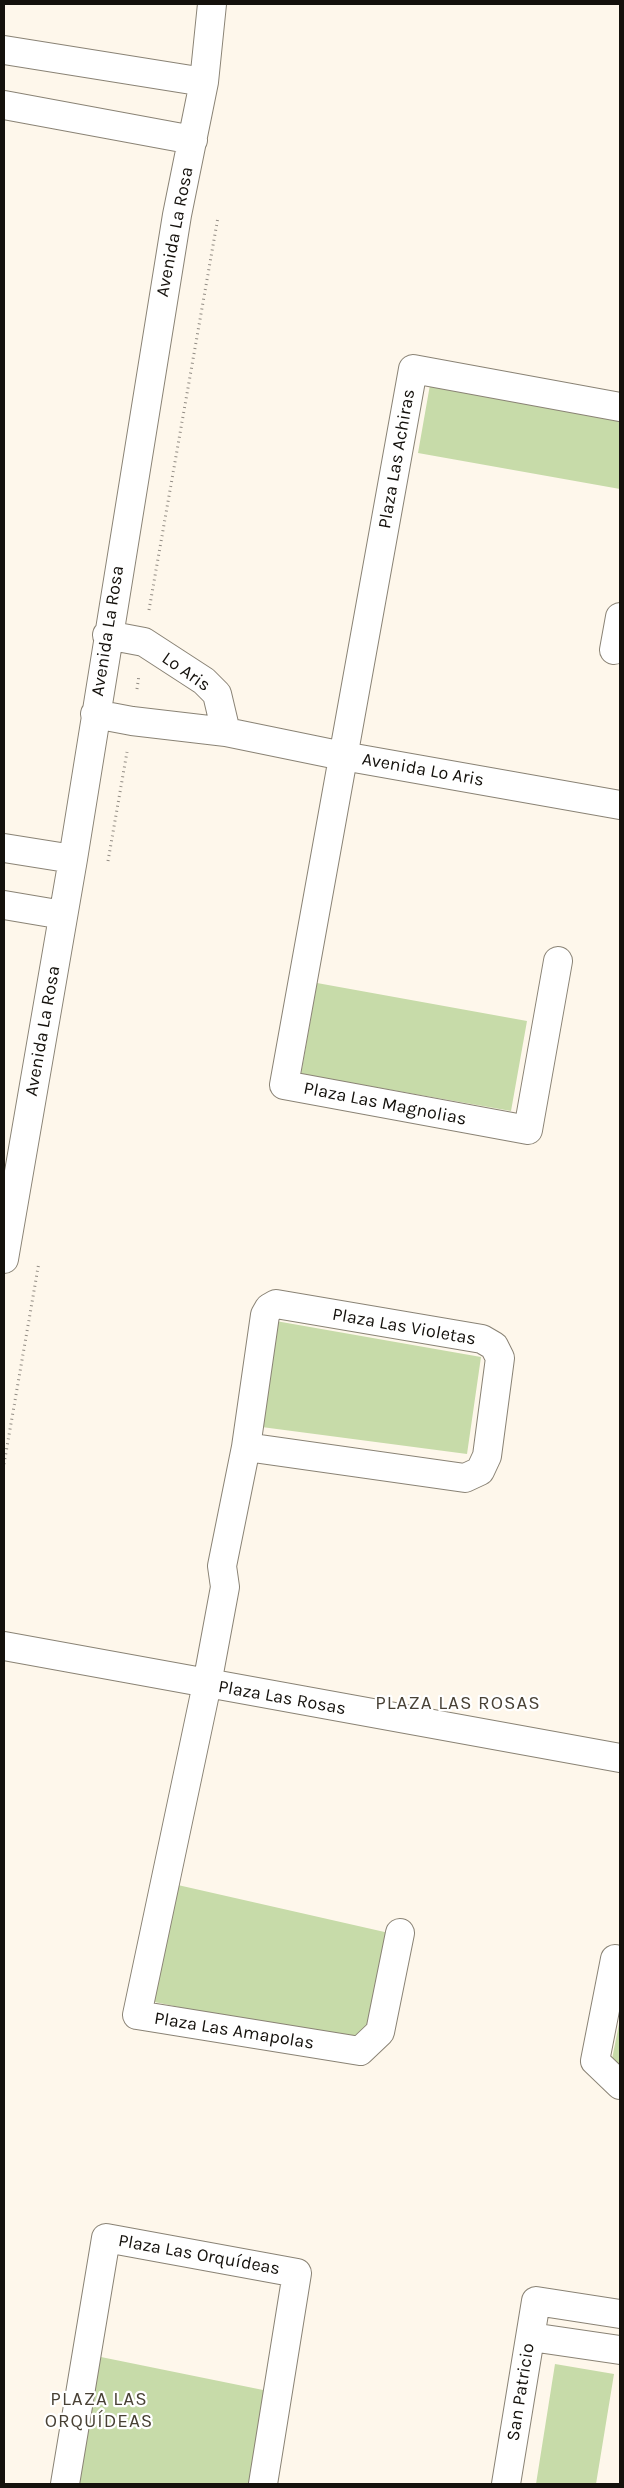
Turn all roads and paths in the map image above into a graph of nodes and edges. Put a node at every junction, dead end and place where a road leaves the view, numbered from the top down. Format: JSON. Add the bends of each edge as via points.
{"nodes":[{"id":1,"x":212,"y":4,"type":"edge"},
{"id":2,"x":4,"y":50,"type":"edge"},
{"id":3,"x":204,"y":82,"type":"junction"},
{"id":4,"x":4,"y":105,"type":"edge"},
{"id":5,"x":193,"y":140,"type":"junction"},
{"id":6,"x":620,"y":407,"type":"edge"},
{"id":7,"x":620,"y":617,"type":"edge"},
{"id":8,"x":107,"y":635,"type":"junction"},
{"id":9,"x":614,"y":650,"type":"dead end"},
{"id":10,"x":95,"y":714,"type":"junction"},
{"id":11,"x":226,"y":732,"type":"junction"},
{"id":12,"x":343,"y":756,"type":"junction"},
{"id":13,"x":620,"y":805,"type":"edge"},
{"id":14,"x":4,"y":848,"type":"edge"},
{"id":15,"x":73,"y":859,"type":"junction"},
{"id":16,"x":4,"y":905,"type":"edge"},
{"id":17,"x":63,"y":915,"type":"junction"},
{"id":18,"x":558,"y":961,"type":"dead end"},
{"id":19,"x":4,"y":1259,"type":"edge"},
{"id":20,"x":254,"y":1448,"type":"junction"},
{"id":21,"x":4,"y":1646,"type":"edge"},
{"id":22,"x":207,"y":1684,"type":"junction"},
{"id":23,"x":620,"y":1758,"type":"edge"},
{"id":24,"x":400,"y":1933,"type":"dead end"},
{"id":25,"x":615,"y":1959,"type":"dead end"},
{"id":26,"x":620,"y":2085,"type":"edge"},
{"id":27,"x":620,"y":2314,"type":"edge"},
{"id":28,"x":530,"y":2337,"type":"junction"},
{"id":29,"x":620,"y":2350,"type":"edge"},
{"id":30,"x":65,"y":2484,"type":"edge"},
{"id":31,"x":263,"y":2484,"type":"edge"},
{"id":32,"x":506,"y":2484,"type":"edge"}],
"edges":[{"from":1,"to":3,"type":"street","name":"Avenida La Rosa"},
{"from":2,"to":3,"type":"street"},
{"from":3,"to":5,"type":"street","name":"Avenida La Rosa"},
{"from":4,"to":5,"type":"street"},
{"from":5,"to":8,"type":"street","name":"Avenida La Rosa","via":[[177,215]]},
{"from":6,"to":12,"type":"street","name":"Plaza Las Achiras","via":[[413,369]]},
{"from":7,"to":9,"type":"street"},
{"from":8,"to":10,"type":"street","name":"Avenida La Rosa"},
{"from":8,"to":11,"type":"street","name":"Lo Aris","via":[[144,642],[204,681],[217,694]]},
{"from":10,"to":11,"type":"street"},
{"from":10,"to":15,"type":"street","name":"Avenida La Rosa"},
{"from":11,"to":12,"type":"street","name":"Avenida Lo Aris"},
{"from":12,"to":13,"type":"street","name":"Avenida Lo Aris"},
{"from":12,"to":18,"type":"street","name":"Plaza Las Magnolias","via":[[284,1085],[528,1130]]},
{"from":14,"to":15,"type":"street"},
{"from":15,"to":17,"type":"street","name":"Avenida La Rosa"},
{"from":16,"to":17,"type":"street"},
{"from":17,"to":19,"type":"street","name":"Avenida La Rosa"},
{"from":20,"to":20,"type":"street","name":"Plaza Las Violetas","via":[[465,1478],[480,1471],[487,1456],[500,1358],[494,1346],[482,1340],[276,1304],[265,1315]]},
{"from":20,"to":22,"type":"street","name":"Plaza Las Violetas","via":[[222,1566],[225,1587]]},
{"from":21,"to":22,"type":"street","name":"Plaza Las Rosas"},
{"from":22,"to":23,"type":"street","name":"Plaza Las Rosas"},
{"from":22,"to":24,"type":"street","name":"Plaza Las Amapolas","via":[[137,2015],[360,2051],[380,2032]]},
{"from":25,"to":26,"type":"street","via":[[594,2061]]},
{"from":27,"to":28,"type":"street","name":"San Patricio","via":[[536,2300]]},
{"from":28,"to":29,"type":"street"},
{"from":28,"to":32,"type":"street","name":"San Patricio"},
{"from":30,"to":31,"type":"street","name":"Plaza Las Orquídeas","via":[[106,2238],[298,2273]]}]}
